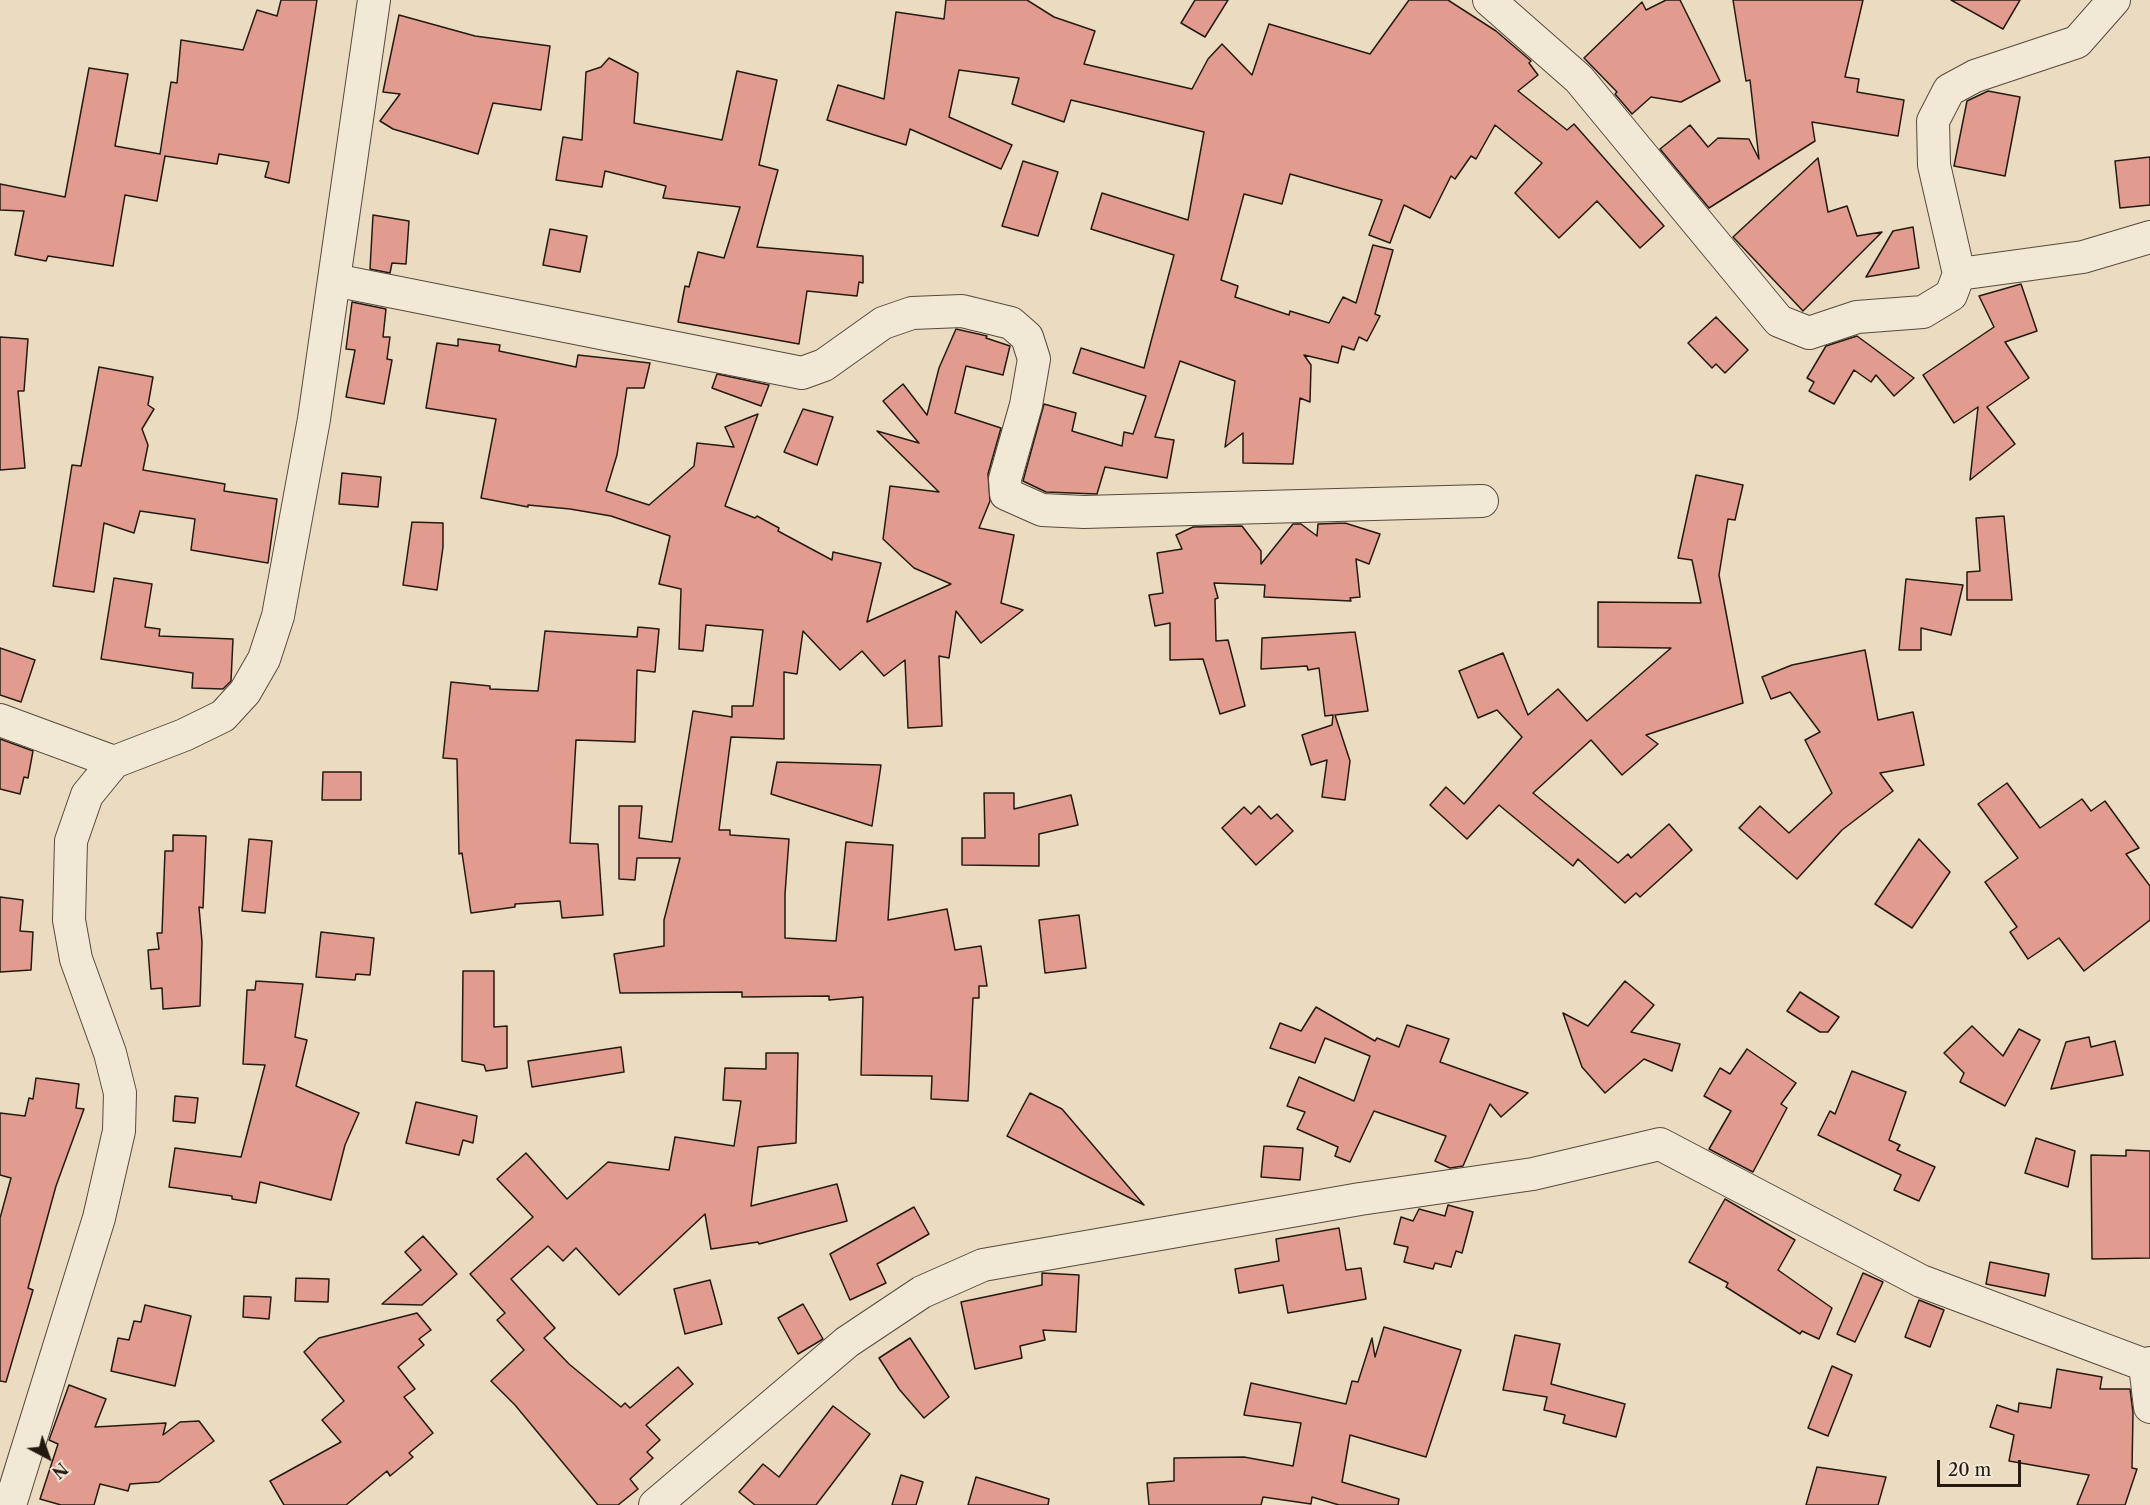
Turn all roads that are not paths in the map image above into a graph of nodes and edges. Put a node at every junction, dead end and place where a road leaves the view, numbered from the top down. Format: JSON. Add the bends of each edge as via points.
{"nodes":[{"id":1,"x":374,"y":0,"type":"edge"},
{"id":2,"x":1489,"y":0,"type":"edge"},
{"id":3,"x":2114,"y":0,"type":"edge"},
{"id":4,"x":2150,"y":237,"type":"edge"},
{"id":5,"x":1959,"y":274,"type":"junction"},
{"id":6,"x":334,"y":280,"type":"junction"},
{"id":7,"x":1482,"y":501,"type":"dead end"},
{"id":8,"x":0,"y":720,"type":"edge"},
{"id":9,"x":114,"y":762,"type":"junction"},
{"id":10,"x":2148,"y":1364,"type":"edge"},
{"id":11,"x":2150,"y":1407,"type":"edge"},
{"id":12,"x":10,"y":1505,"type":"edge"},
{"id":13,"x":655,"y":1505,"type":"edge"}],
"edges":[{"from":1,"to":6,"type":"street"},
{"from":2,"to":5,"type":"street","via":[[1579,79],[1779,321],[1809,333],[1857,317],[1923,312],[1951,294]]},
{"from":3,"to":5,"type":"street","via":[[2077,42],[1975,76],[1949,90],[1933,121],[1934,165]]},
{"from":4,"to":5,"type":"street","via":[[2083,257]]},
{"from":6,"to":7,"type":"street","via":[[802,373],[824,365],[883,323],[912,313],[962,311],[1011,323],[1027,337],[1034,359],[1026,405],[1005,479],[1006,494],[1042,510]]},
{"from":6,"to":9,"type":"street","via":[[304,477],[278,616],[264,659],[246,692],[223,716]]},
{"from":8,"to":9,"type":"street"},
{"from":9,"to":12,"type":"street","via":[[87,795],[71,841],[68,881],[69,920],[76,958],[120,1093],[119,1131],[99,1218]]},
{"from":10,"to":11,"type":"street"},
{"from":10,"to":13,"type":"street","via":[[1921,1281],[1660,1144],[1533,1174],[1360,1199],[983,1265],[922,1292],[848,1342]]}]}
